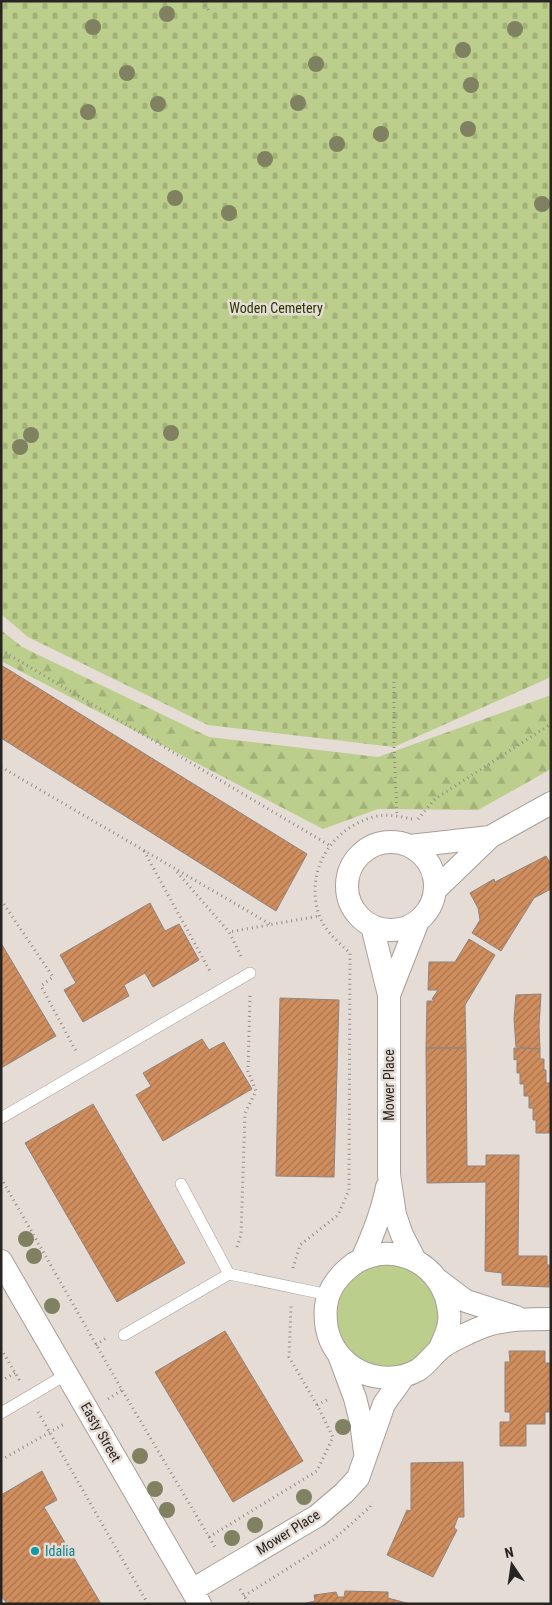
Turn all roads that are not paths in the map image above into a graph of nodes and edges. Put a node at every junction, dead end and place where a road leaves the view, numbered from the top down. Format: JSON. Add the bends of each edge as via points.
{"nodes":[{"id":1,"x":551,"y":803,"type":"edge"},
{"id":2,"x":490,"y":836,"type":"junction"},
{"id":3,"x":410,"y":846,"type":"junction"},
{"id":4,"x":435,"y":890,"type":"junction"},
{"id":5,"x":418,"y":921,"type":"junction"},
{"id":6,"x":372,"y":926,"type":"junction"},
{"id":7,"x":250,"y":973,"type":"road end"},
{"id":8,"x":389,"y":996,"type":"junction"},
{"id":9,"x":1,"y":1118,"type":"edge"},
{"id":10,"x":389,"y":1176,"type":"junction"},
{"id":11,"x":181,"y":1184,"type":"dead end"},
{"id":12,"x":362,"y":1259,"type":"junction"},
{"id":13,"x":415,"y":1260,"type":"junction"},
{"id":14,"x":1,"y":1261,"type":"edge"},
{"id":15,"x":229,"y":1274,"type":"junction"},
{"id":16,"x":438,"y":1280,"type":"junction"},
{"id":17,"x":329,"y":1295,"type":"junction"},
{"id":18,"x":524,"y":1319,"type":"junction"},
{"id":19,"x":551,"y":1319,"type":"edge"},
{"id":20,"x":124,"y":1335,"type":"dead end"},
{"id":21,"x":440,"y":1348,"type":"junction"},
{"id":22,"x":338,"y":1355,"type":"junction"},
{"id":23,"x":67,"y":1374,"type":"junction"},
{"id":24,"x":404,"y":1376,"type":"junction"},
{"id":25,"x":1,"y":1413,"type":"edge"},
{"id":26,"x":365,"y":1455,"type":"junction"},
{"id":27,"x":196,"y":1597,"type":"edge"}],
"edges":[{"from":1,"to":2,"type":"street"},
{"from":2,"to":3,"type":"street"},
{"from":2,"to":4,"type":"street"},
{"from":3,"to":4,"type":"street","via":[[430,863]]},
{"from":3,"to":6,"type":"street","via":[[397,841],[383,842],[359,855],[351,867],[347,880],[352,907]]},
{"from":4,"to":5,"type":"street","via":[[432,902]]},
{"from":5,"to":6,"type":"street","via":[[396,930]]},
{"from":5,"to":8,"type":"street","name":"Mower Place"},
{"from":6,"to":8,"type":"street","name":"Mower Place"},
{"from":7,"to":9,"type":"lane"},
{"from":8,"to":10,"type":"street","name":"Mower Place"},
{"from":10,"to":12,"type":"street","name":"Mower Place","via":[[376,1230]]},
{"from":10,"to":13,"type":"street","name":"Mower Place","via":[[400,1228]]},
{"from":11,"to":15,"type":"lane"},
{"from":12,"to":13,"type":"street","via":[[379,1254],[397,1254]]},
{"from":12,"to":17,"type":"street","via":[[346,1269]]},
{"from":13,"to":16,"type":"street"},
{"from":14,"to":23,"type":"street","name":"Easty Street"},
{"from":15,"to":17,"type":"lane"},
{"from":15,"to":20,"type":"lane"},
{"from":16,"to":18,"type":"street","via":[[466,1301]]},
{"from":16,"to":21,"type":"street","via":[[450,1314],[448,1332]]},
{"from":17,"to":22,"type":"street","via":[[325,1320],[329,1338]]},
{"from":18,"to":19,"type":"street"},
{"from":18,"to":21,"type":"street","via":[[491,1324]]},
{"from":21,"to":24,"type":"street","via":[[418,1370]]},
{"from":22,"to":24,"type":"street","via":[[368,1375]]},
{"from":22,"to":26,"type":"street","name":"Mower Place","via":[[355,1398]]},
{"from":23,"to":25,"type":"lane"},
{"from":23,"to":27,"type":"street","name":"Easty Street"},
{"from":24,"to":26,"type":"street","name":"Mower Place","via":[[384,1404]]},
{"from":26,"to":27,"type":"street","name":"Mower Place","via":[[358,1478],[317,1516]]}]}
